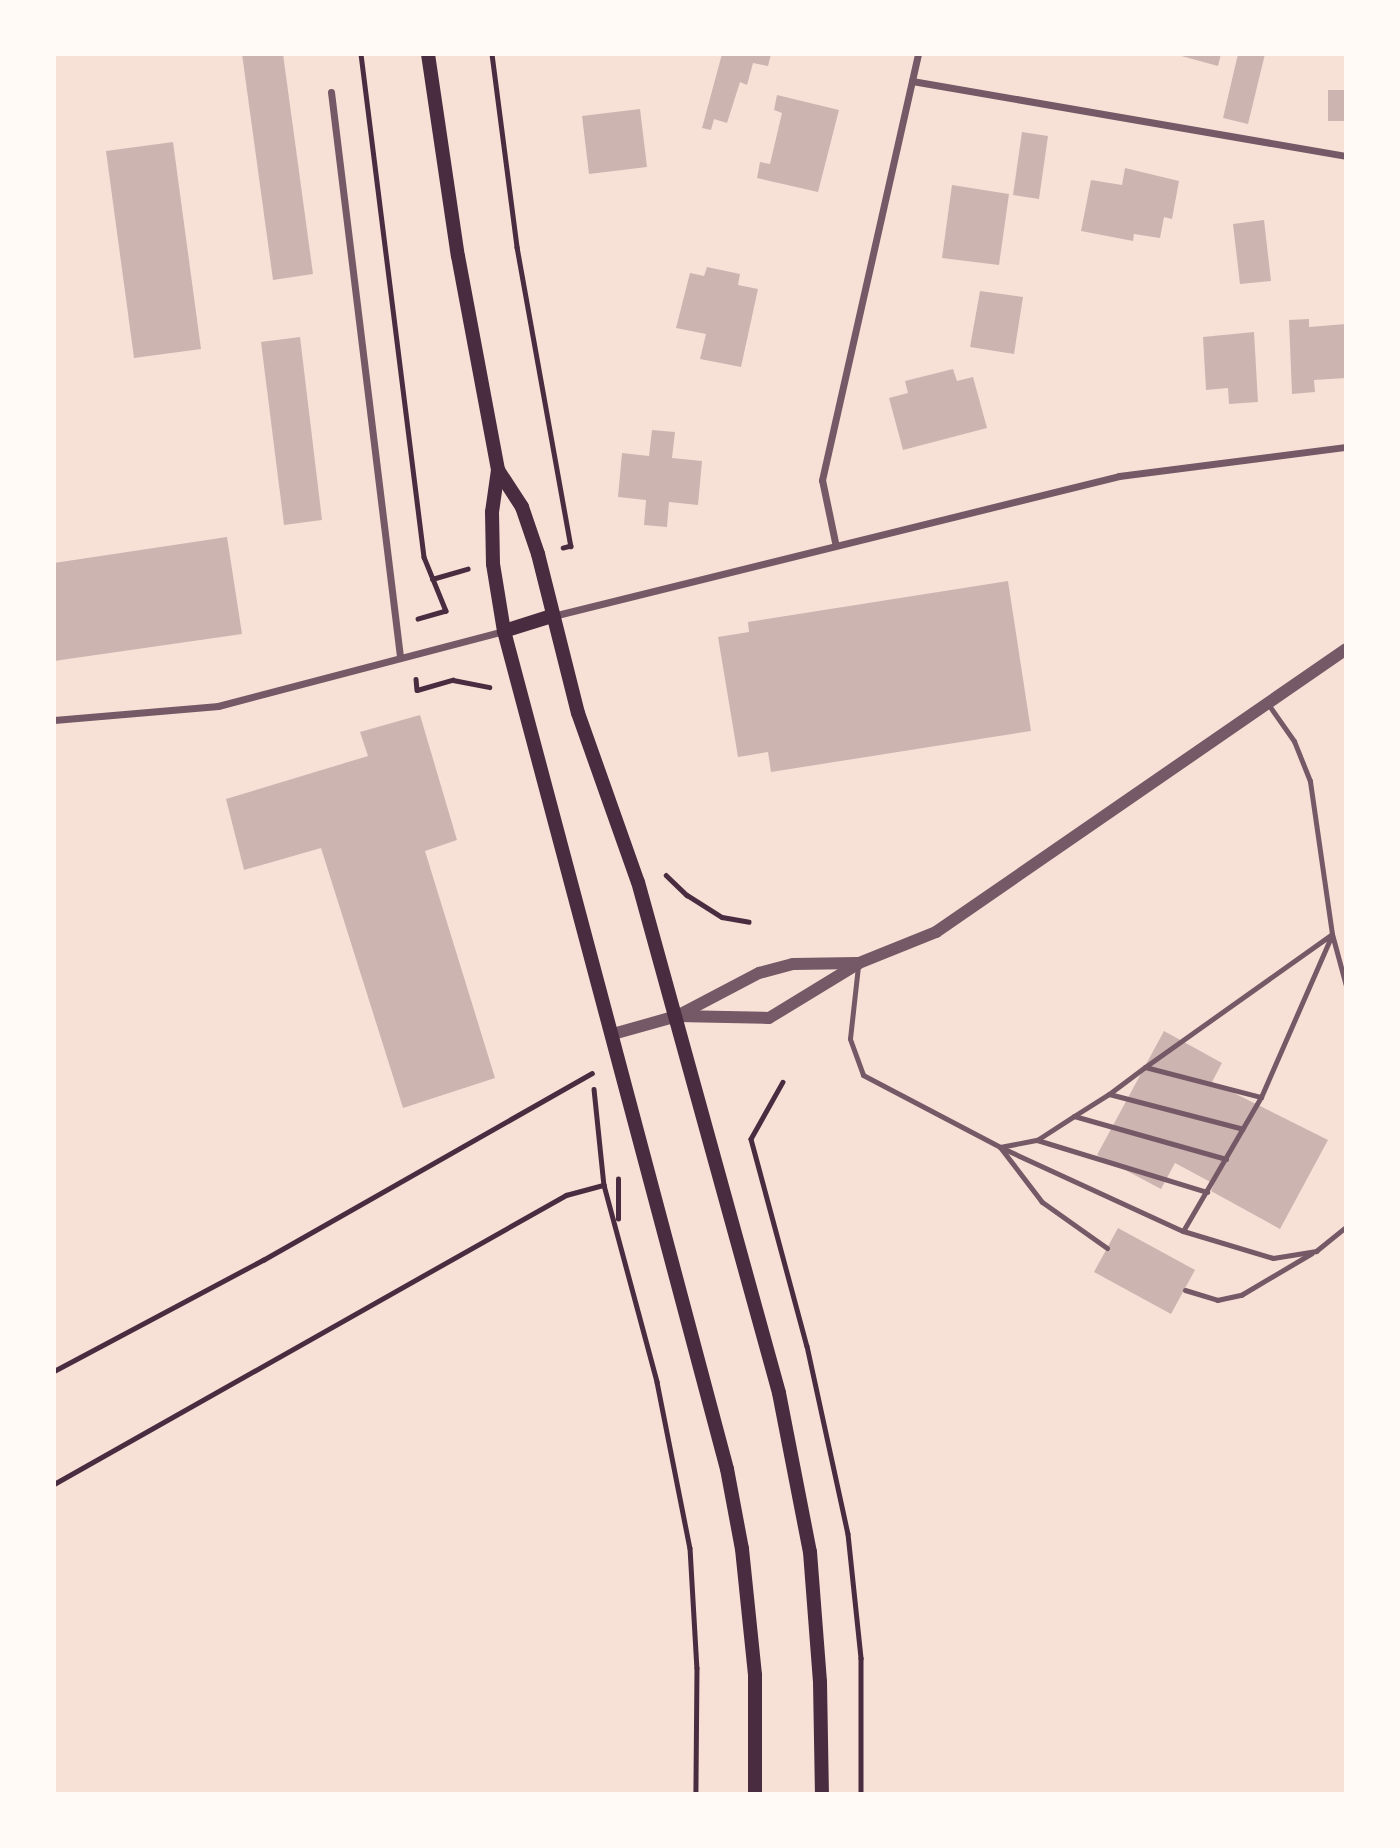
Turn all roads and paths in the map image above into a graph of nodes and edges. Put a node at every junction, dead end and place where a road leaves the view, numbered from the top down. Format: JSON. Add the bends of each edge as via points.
{"nodes":[{"id":1,"x":361,"y":54,"type":"edge"},
{"id":2,"x":428,"y":54,"type":"edge"},
{"id":3,"x":492,"y":54,"type":"edge"},
{"id":4,"x":918,"y":54,"type":"edge"},
{"id":5,"x":912,"y":81,"type":"junction"},
{"id":6,"x":331,"y":92,"type":"dead end"},
{"id":7,"x":1346,"y":156,"type":"edge"},
{"id":8,"x":1346,"y":447,"type":"edge"},
{"id":9,"x":498,"y":470,"type":"junction"},
{"id":10,"x":835,"y":542,"type":"junction"},
{"id":11,"x":571,"y":546,"type":"dead end"},
{"id":12,"x":470,"y":569,"type":"dead end"},
{"id":13,"x":432,"y":579,"type":"junction"},
{"id":14,"x":552,"y":616,"type":"junction"},
{"id":15,"x":504,"y":631,"type":"junction"},
{"id":16,"x":1346,"y":649,"type":"edge"},
{"id":17,"x":414,"y":654,"type":"junction"},
{"id":18,"x":400,"y":656,"type":"junction"},
{"id":19,"x":494,"y":688,"type":"dead end"},
{"id":20,"x":1268,"y":704,"type":"junction"},
{"id":21,"x":54,"y":720,"type":"edge"},
{"id":22,"x":662,"y":872,"type":"dead end"},
{"id":23,"x":749,"y":922,"type":"dead end"},
{"id":24,"x":1332,"y":934,"type":"junction"},
{"id":25,"x":859,"y":963,"type":"junction"},
{"id":26,"x":1346,"y":986,"type":"edge"},
{"id":27,"x":677,"y":1016,"type":"junction"},
{"id":28,"x":613,"y":1034,"type":"junction"},
{"id":29,"x":1145,"y":1068,"type":"junction"},
{"id":30,"x":594,"y":1072,"type":"dead end"},
{"id":31,"x":783,"y":1082,"type":"dead end"},
{"id":32,"x":1109,"y":1094,"type":"junction"},
{"id":33,"x":1261,"y":1097,"type":"junction"},
{"id":34,"x":1074,"y":1116,"type":"junction"},
{"id":35,"x":1243,"y":1129,"type":"junction"},
{"id":36,"x":751,"y":1139,"type":"dead end"},
{"id":37,"x":1037,"y":1140,"type":"junction"},
{"id":38,"x":1000,"y":1147,"type":"junction"},
{"id":39,"x":1226,"y":1159,"type":"junction"},
{"id":40,"x":1207,"y":1192,"type":"junction"},
{"id":41,"x":1346,"y":1227,"type":"edge"},
{"id":42,"x":1184,"y":1231,"type":"junction"},
{"id":43,"x":1107,"y":1248,"type":"dead end"},
{"id":44,"x":1316,"y":1251,"type":"junction"},
{"id":45,"x":1185,"y":1290,"type":"dead end"},
{"id":46,"x":54,"y":1371,"type":"edge"},
{"id":47,"x":54,"y":1484,"type":"edge"},
{"id":48,"x":696,"y":1794,"type":"edge"},
{"id":49,"x":755,"y":1794,"type":"edge"},
{"id":50,"x":822,"y":1794,"type":"edge"}],
"edges":[{"from":1,"to":13,"type":"path","via":[[424,557]]},
{"from":2,"to":9,"type":"main road","via":[[458,256]]},
{"from":3,"to":11,"type":"path","via":[[517,247]]},
{"from":4,"to":5,"type":"street"},
{"from":5,"to":7,"type":"street"},
{"from":5,"to":10,"type":"street","via":[[822,480]]},
{"from":6,"to":18,"type":"street"},
{"from":8,"to":10,"type":"street","via":[[1119,476]]},
{"from":9,"to":14,"type":"main road","via":[[522,507]]},
{"from":9,"to":15,"type":"main road","via":[[492,512],[493,564]]},
{"from":10,"to":14,"type":"street"},
{"from":12,"to":13,"type":"path"},
{"from":13,"to":17,"type":"path","via":[[446,611],[407,623]]},
{"from":14,"to":15,"type":"main road"},
{"from":14,"to":27,"type":"main road","via":[[578,713],[638,882]]},
{"from":15,"to":17,"type":"street"},
{"from":15,"to":28,"type":"main road"},
{"from":16,"to":20,"type":"street"},
{"from":17,"to":18,"type":"street"},
{"from":17,"to":19,"type":"path","via":[[417,690],[453,680]]},
{"from":18,"to":21,"type":"street","via":[[327,681],[218,706]]},
{"from":20,"to":24,"type":"lane","via":[[1294,741],[1310,780]]},
{"from":20,"to":25,"type":"street","via":[[936,932]]},
{"from":22,"to":23,"type":"path","via":[[722,917]]},
{"from":24,"to":26,"type":"lane"},
{"from":24,"to":29,"type":"lane"},
{"from":24,"to":33,"type":"lane"},
{"from":25,"to":27,"type":"street","via":[[793,964],[759,973]]},
{"from":25,"to":27,"type":"street","via":[[769,1018]]},
{"from":25,"to":38,"type":"lane","via":[[850,1039],[863,1075]]},
{"from":27,"to":28,"type":"street"},
{"from":27,"to":50,"type":"main road","via":[[779,1393],[810,1552],[820,1682]]},
{"from":28,"to":49,"type":"main road","via":[[727,1469],[743,1549],[755,1675]]},
{"from":29,"to":32,"type":"lane"},
{"from":29,"to":33,"type":"lane"},
{"from":30,"to":46,"type":"path","via":[[263,1260]]},
{"from":31,"to":36,"type":"path"},
{"from":32,"to":34,"type":"lane"},
{"from":32,"to":35,"type":"lane"},
{"from":33,"to":35,"type":"lane"},
{"from":34,"to":37,"type":"lane"},
{"from":34,"to":39,"type":"lane"},
{"from":35,"to":39,"type":"lane"},
{"from":37,"to":38,"type":"lane"},
{"from":37,"to":40,"type":"lane"},
{"from":38,"to":42,"type":"lane"},
{"from":38,"to":43,"type":"lane","via":[[1042,1202]]},
{"from":39,"to":40,"type":"lane"},
{"from":40,"to":42,"type":"lane"},
{"from":41,"to":44,"type":"lane"},
{"from":42,"to":44,"type":"lane","via":[[1273,1258]]},
{"from":44,"to":45,"type":"lane","via":[[1241,1295],[1217,1300]]},
{"from":47,"to":48,"type":"path","via":[[566,1195],[604,1185],[657,1382],[690,1548],[697,1668]]}]}
